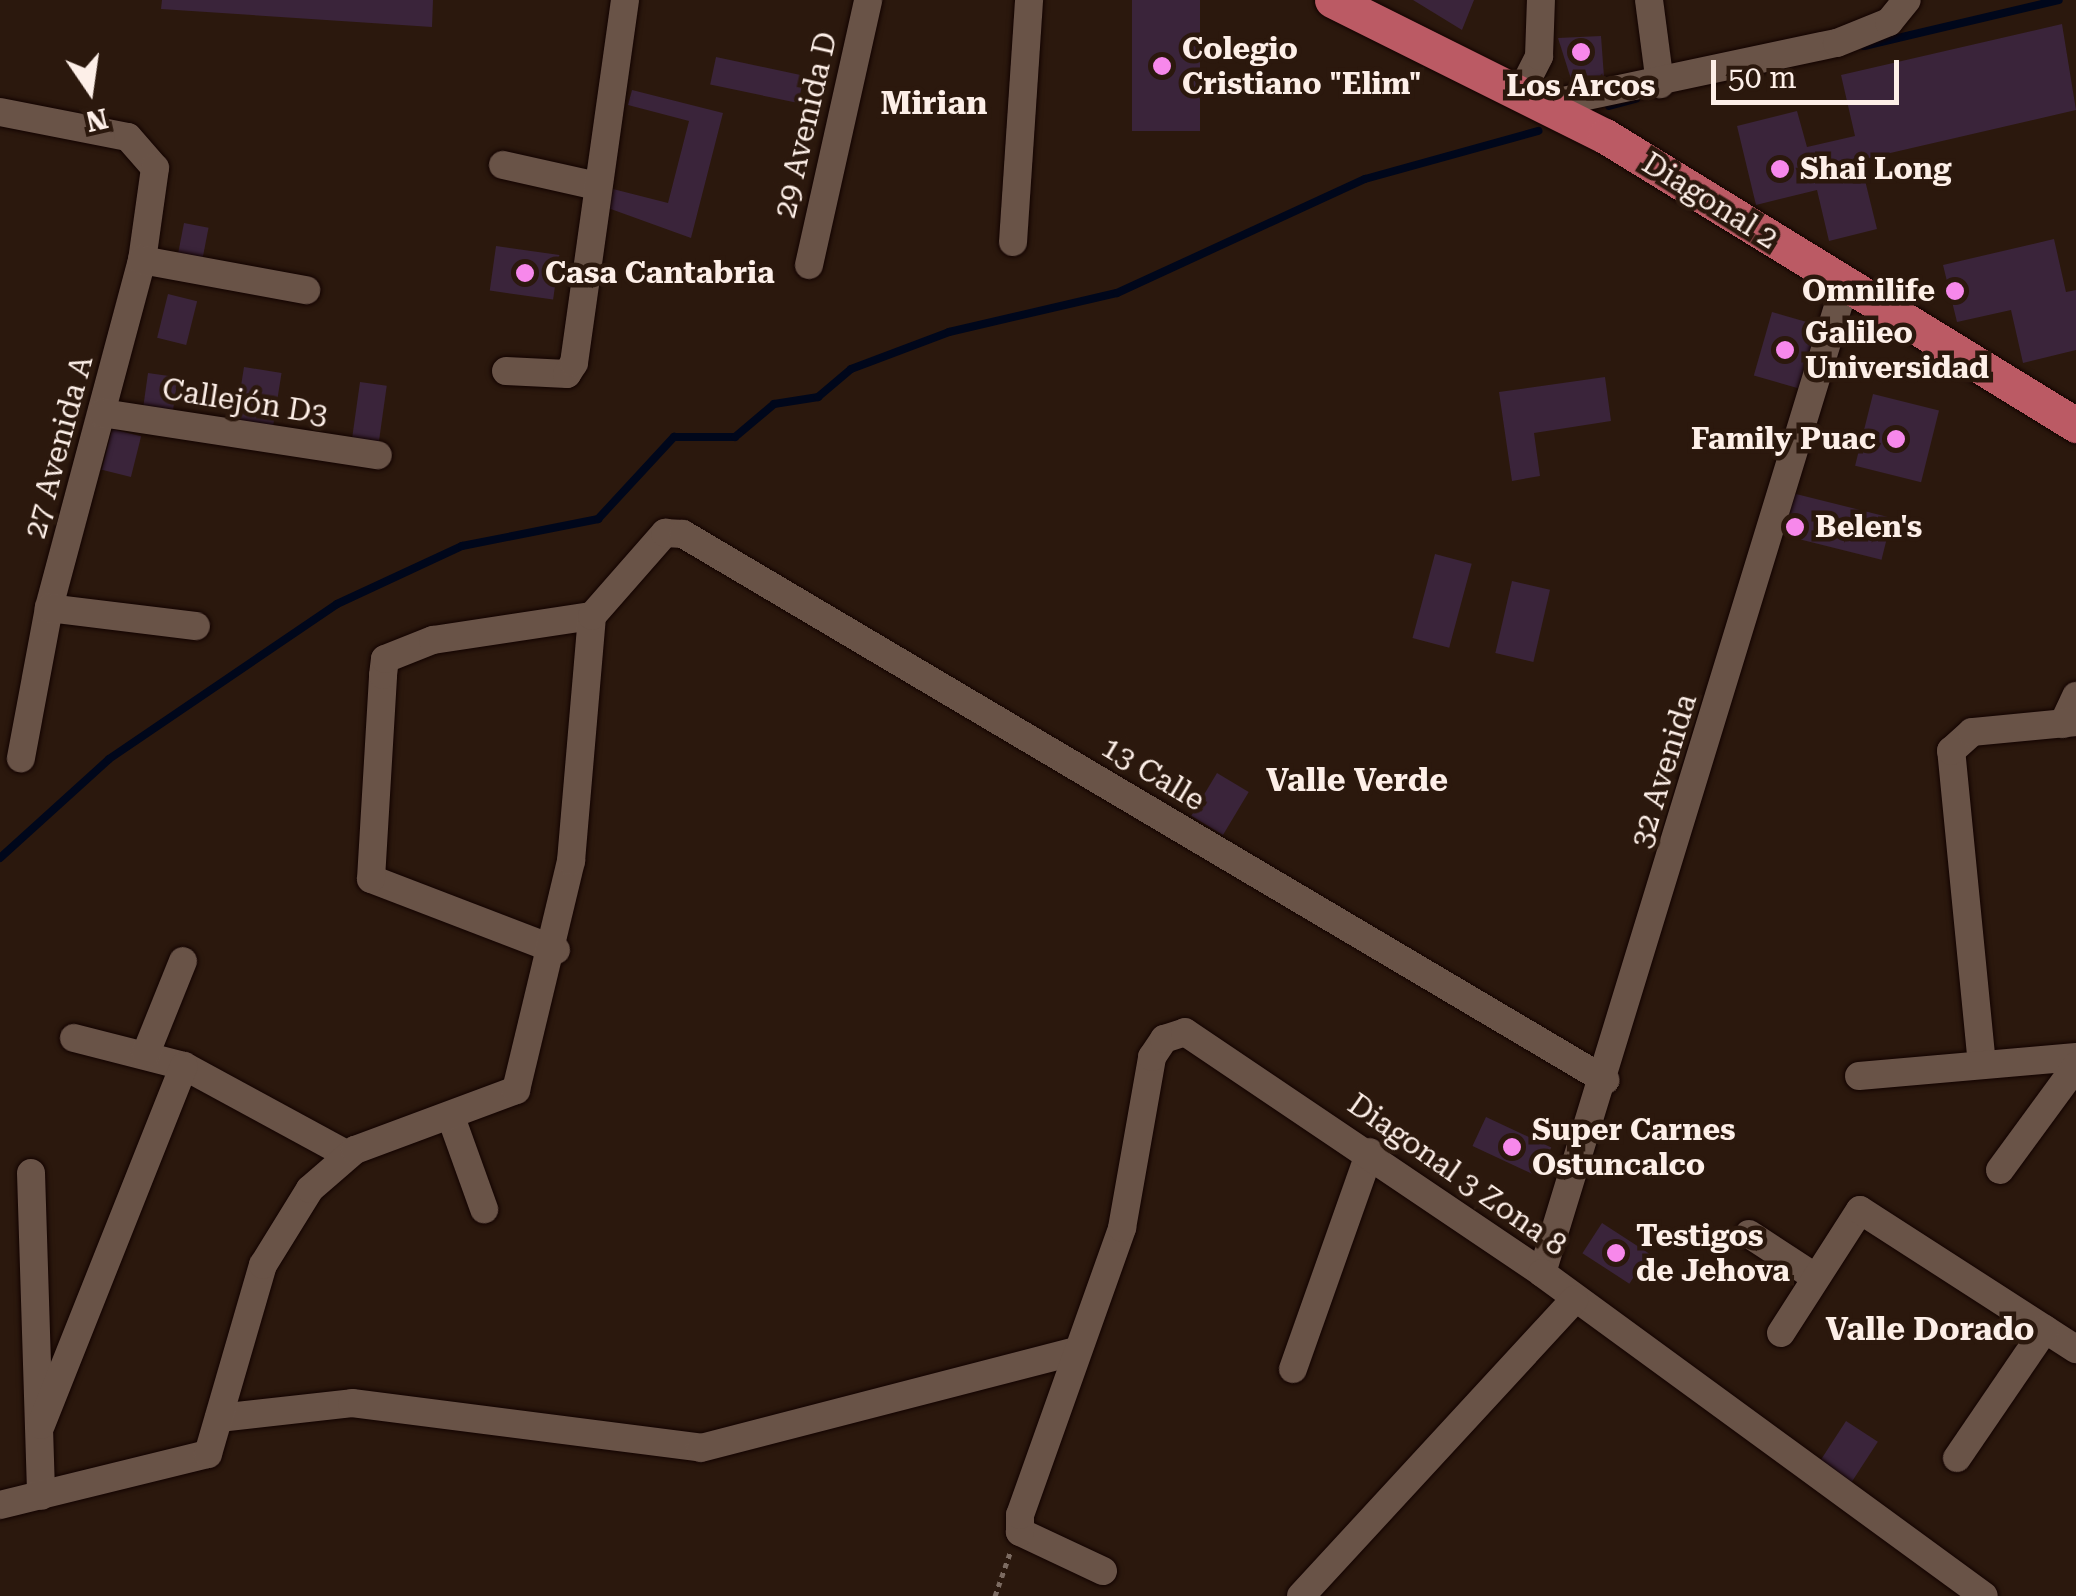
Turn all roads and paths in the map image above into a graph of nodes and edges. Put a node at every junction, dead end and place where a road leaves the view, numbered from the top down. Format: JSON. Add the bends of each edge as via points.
{"nodes":[{"id":1,"x":625,"y":0,"type":"edge"},
{"id":2,"x":868,"y":0,"type":"edge"},
{"id":3,"x":1029,"y":0,"type":"edge"},
{"id":4,"x":1332,"y":0,"type":"edge"},
{"id":5,"x":1541,"y":0,"type":"edge"},
{"id":6,"x":1649,"y":0,"type":"edge"},
{"id":7,"x":1907,"y":0,"type":"edge"},
{"id":8,"x":1660,"y":84,"type":"junction"},
{"id":9,"x":1535,"y":97,"type":"junction"},
{"id":10,"x":0,"y":112,"type":"edge"},
{"id":11,"x":503,"y":165,"type":"dead end"},
{"id":12,"x":597,"y":186,"type":"junction"},
{"id":13,"x":1013,"y":242,"type":"dead end"},
{"id":14,"x":142,"y":260,"type":"junction"},
{"id":15,"x":809,"y":266,"type":"dead end"},
{"id":16,"x":1844,"y":287,"type":"junction"},
{"id":17,"x":306,"y":290,"type":"dead end"},
{"id":18,"x":506,"y":372,"type":"dead end"},
{"id":19,"x":102,"y":413,"type":"junction"},
{"id":20,"x":2076,"y":424,"type":"edge"},
{"id":21,"x":378,"y":455,"type":"dead end"},
{"id":22,"x":48,"y":608,"type":"junction"},
{"id":23,"x":592,"y":616,"type":"junction"},
{"id":24,"x":196,"y":626,"type":"dead end"},
{"id":25,"x":2076,"y":696,"type":"edge"},
{"id":26,"x":2070,"y":723,"type":"edge"},
{"id":27,"x":21,"y":758,"type":"dead end"},
{"id":28,"x":556,"y":950,"type":"junction"},
{"id":29,"x":183,"y":961,"type":"dead end"},
{"id":30,"x":74,"y":1038,"type":"dead end"},
{"id":31,"x":146,"y":1053,"type":"junction"},
{"id":32,"x":2076,"y":1057,"type":"edge"},
{"id":33,"x":1982,"y":1065,"type":"junction"},
{"id":34,"x":184,"y":1066,"type":"junction"},
{"id":35,"x":2076,"y":1066,"type":"edge"},
{"id":36,"x":1859,"y":1076,"type":"dead end"},
{"id":37,"x":1605,"y":1080,"type":"junction"},
{"id":38,"x":452,"y":1120,"type":"junction"},
{"id":39,"x":1370,"y":1152,"type":"junction"},
{"id":40,"x":346,"y":1154,"type":"junction"},
{"id":41,"x":2000,"y":1170,"type":"dead end"},
{"id":42,"x":31,"y":1173,"type":"dead end"},
{"id":43,"x":484,"y":1209,"type":"dead end"},
{"id":44,"x":1749,"y":1234,"type":"dead end"},
{"id":45,"x":1542,"y":1273,"type":"junction"},
{"id":46,"x":1815,"y":1276,"type":"junction"},
{"id":47,"x":1574,"y":1300,"type":"junction"},
{"id":48,"x":2045,"y":1328,"type":"junction"},
{"id":49,"x":1781,"y":1333,"type":"dead end"},
{"id":50,"x":2076,"y":1349,"type":"edge"},
{"id":51,"x":1075,"y":1351,"type":"junction"},
{"id":52,"x":1293,"y":1369,"type":"dead end"},
{"id":53,"x":219,"y":1418,"type":"junction"},
{"id":54,"x":41,"y":1425,"type":"junction"},
{"id":55,"x":1957,"y":1458,"type":"dead end"},
{"id":56,"x":41,"y":1496,"type":"junction"},
{"id":57,"x":0,"y":1504,"type":"edge"},
{"id":58,"x":1020,"y":1532,"type":"junction"},
{"id":59,"x":1102,"y":1571,"type":"dead end"},
{"id":60,"x":1970,"y":1592,"type":"edge"},
{"id":61,"x":995,"y":1596,"type":"edge"},
{"id":62,"x":1300,"y":1596,"type":"edge"}],
"edges":[{"from":1,"to":12,"type":"street"},
{"from":2,"to":15,"type":"street","name":"29 Avenida D"},
{"from":3,"to":13,"type":"street"},
{"from":4,"to":9,"type":"main road","name":"Diagonal 2"},
{"from":5,"to":9,"type":"street"},
{"from":6,"to":8,"type":"street"},
{"from":7,"to":8,"type":"street","via":[[1870,33]]},
{"from":8,"to":9,"type":"street"},
{"from":9,"to":16,"type":"main road","name":"Diagonal 2"},
{"from":10,"to":14,"type":"street","name":"27 Avenida A","via":[[128,137],[151,154]]},
{"from":11,"to":12,"type":"street"},
{"from":12,"to":18,"type":"street","via":[[570,372]]},
{"from":14,"to":17,"type":"street"},
{"from":14,"to":19,"type":"street","name":"27 Avenida A"},
{"from":16,"to":20,"type":"main road","name":"Diagonal 2"},
{"from":16,"to":37,"type":"street","name":"32 Avenida"},
{"from":19,"to":21,"type":"street","name":"Callejón D3"},
{"from":19,"to":22,"type":"street","name":"27 Avenida A"},
{"from":22,"to":24,"type":"street"},
{"from":22,"to":27,"type":"street","name":"27 Avenida A"},
{"from":23,"to":28,"type":"street"},
{"from":23,"to":28,"type":"street","via":[[434,640],[386,660],[383,675],[370,879]]},
{"from":23,"to":37,"type":"street","name":"13 Calle","via":[[666,533],[684,534]]},
{"from":25,"to":26,"type":"street"},
{"from":26,"to":33,"type":"street","via":[[1964,734],[1951,751]]},
{"from":28,"to":38,"type":"street","via":[[516,1090]]},
{"from":29,"to":31,"type":"street"},
{"from":30,"to":31,"type":"street"},
{"from":31,"to":34,"type":"street"},
{"from":32,"to":33,"type":"street"},
{"from":33,"to":36,"type":"street"},
{"from":34,"to":40,"type":"street"},
{"from":34,"to":54,"type":"street"},
{"from":35,"to":41,"type":"street"},
{"from":37,"to":45,"type":"street","name":"32 Avenida"},
{"from":38,"to":40,"type":"street"},
{"from":38,"to":43,"type":"street"},
{"from":39,"to":45,"type":"street","name":"Diagonal 3 Zona 8"},
{"from":39,"to":51,"type":"street","name":"Diagonal 3 Zona 8","via":[[1202,1039],[1177,1032],[1152,1056],[1122,1228]]},
{"from":39,"to":52,"type":"street"},
{"from":40,"to":53,"type":"street","via":[[310,1190],[268,1255]]},
{"from":42,"to":54,"type":"street"},
{"from":44,"to":46,"type":"street"},
{"from":45,"to":47,"type":"street","name":"Diagonal 3 Zona 8"},
{"from":46,"to":48,"type":"street","via":[[1860,1210]]},
{"from":46,"to":49,"type":"street"},
{"from":47,"to":60,"type":"street","name":"Diagonal 3 Zona 8"},
{"from":47,"to":62,"type":"street"},
{"from":48,"to":50,"type":"street"},
{"from":48,"to":55,"type":"street"},
{"from":51,"to":53,"type":"street","via":[[701,1448],[352,1403]]},
{"from":51,"to":58,"type":"street"},
{"from":53,"to":56,"type":"street","via":[[215,1442],[198,1460]]},
{"from":54,"to":56,"type":"street"},
{"from":56,"to":57,"type":"street"},
{"from":58,"to":59,"type":"street"},
{"from":58,"to":61,"type":"path"}]}
